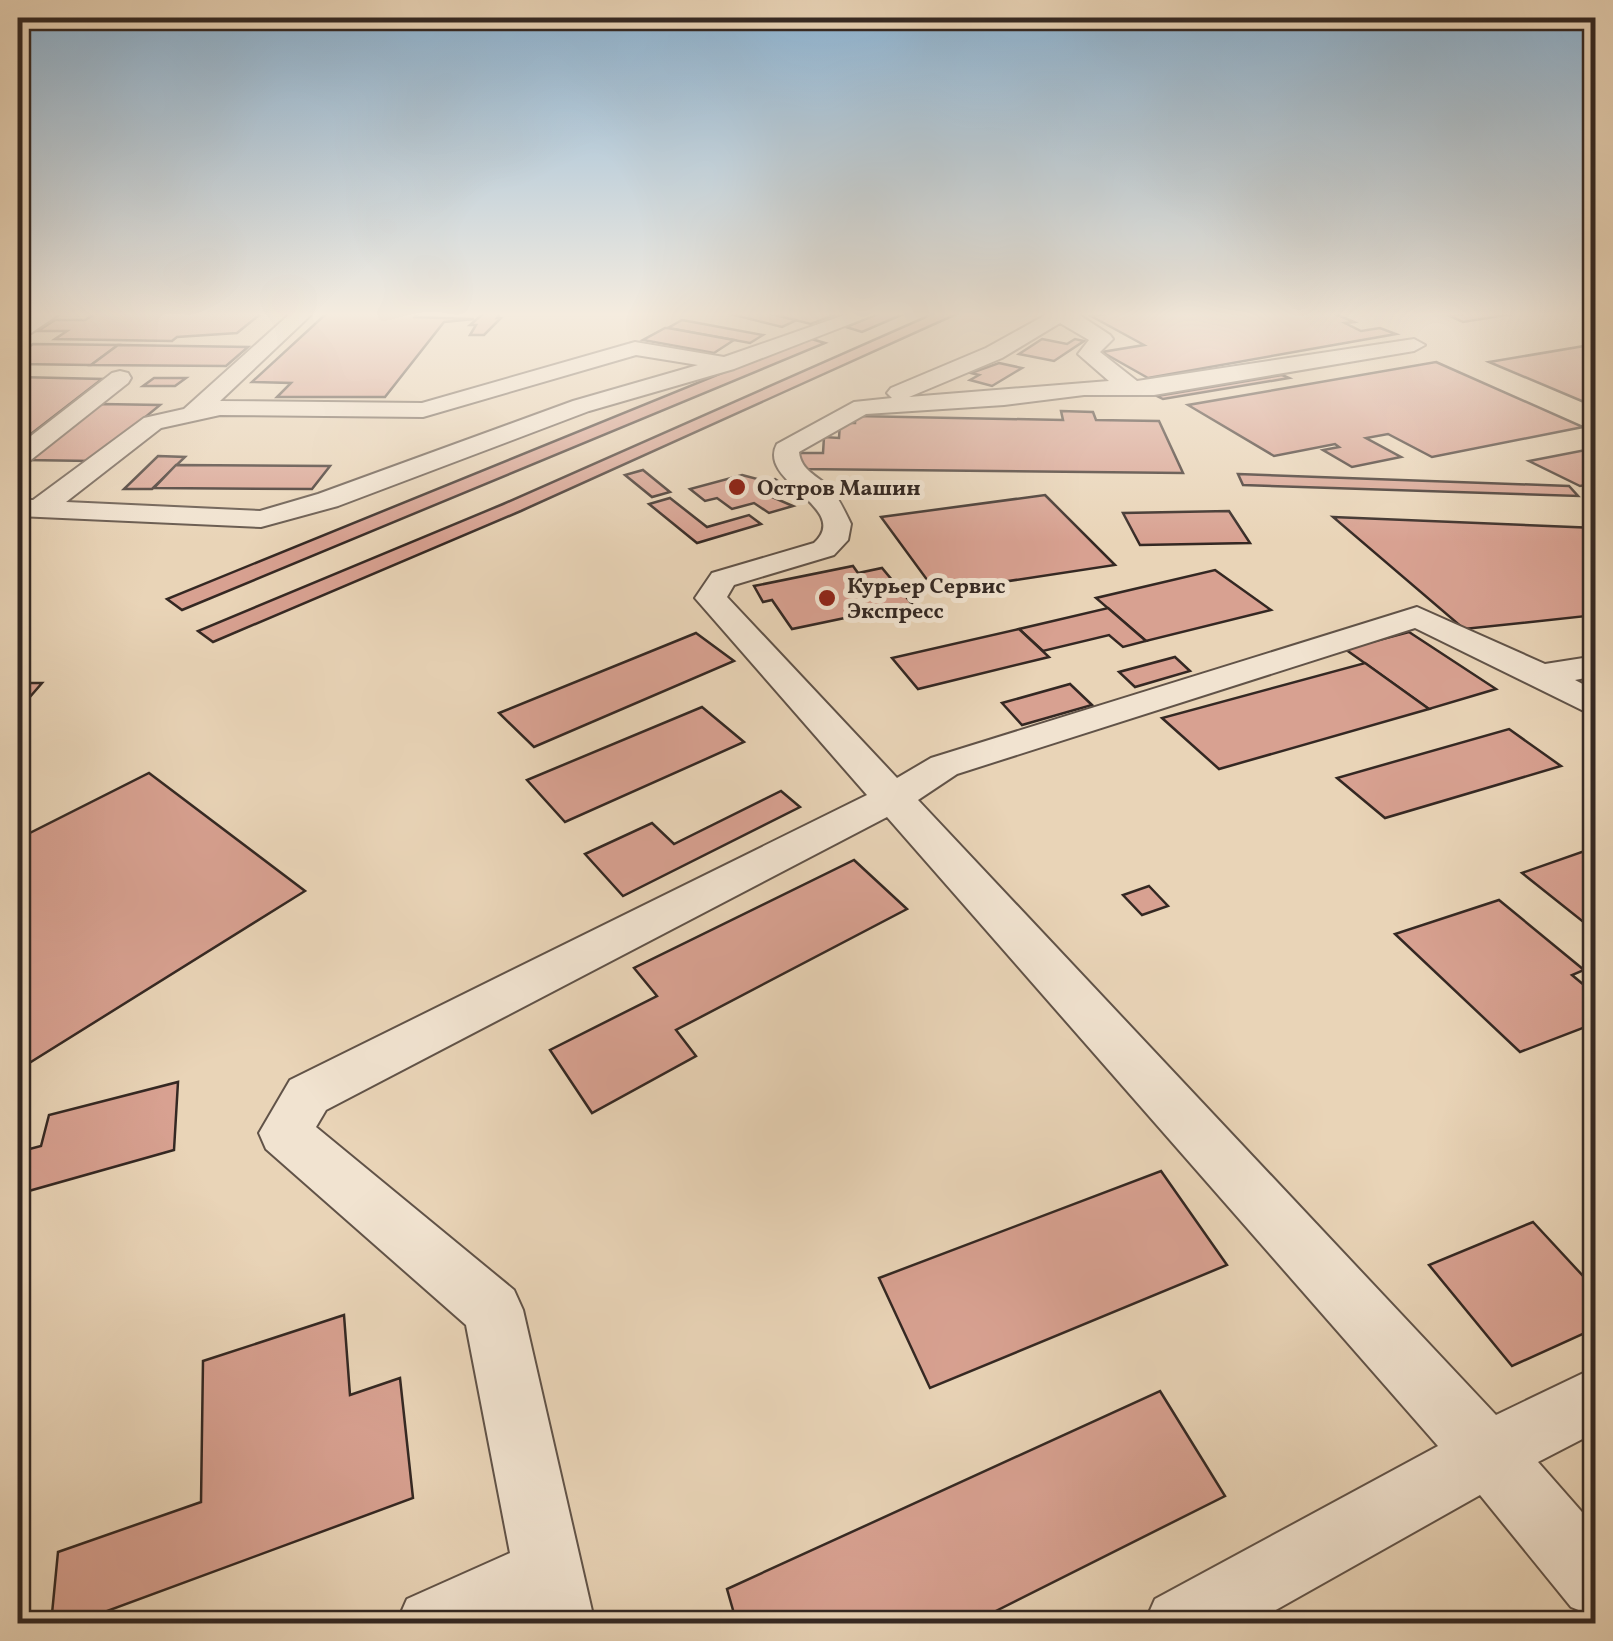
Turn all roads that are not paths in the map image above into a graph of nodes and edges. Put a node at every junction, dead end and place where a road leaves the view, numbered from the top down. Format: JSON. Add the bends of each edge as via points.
{"nodes":[{"id":1,"x":110,"y":389,"type":"edge"},
{"id":2,"x":219,"y":389,"type":"edge"},
{"id":3,"x":497,"y":389,"type":"edge"},
{"id":4,"x":642,"y":389,"type":"edge"},
{"id":5,"x":907,"y":389,"type":"edge"},
{"id":6,"x":1095,"y":389,"type":"edge"},
{"id":7,"x":862,"y":407,"type":"junction"},
{"id":8,"x":191,"y":414,"type":"junction"},
{"id":9,"x":30,"y":469,"type":"edge"},
{"id":10,"x":86,"y":474,"type":"junction"},
{"id":11,"x":28,"y":508,"type":"edge"},
{"id":12,"x":1596,"y":666,"type":"edge"},
{"id":13,"x":1541,"y":676,"type":"junction"},
{"id":14,"x":1596,"y":706,"type":"edge"},
{"id":15,"x":893,"y":798,"type":"junction"},
{"id":16,"x":1596,"y":1398,"type":"edge"},
{"id":17,"x":1488,"y":1454,"type":"junction"},
{"id":18,"x":1596,"y":1582,"type":"edge"},
{"id":19,"x":554,"y":1598,"type":"edge"},
{"id":20,"x":432,"y":1624,"type":"edge"},
{"id":21,"x":1180,"y":1624,"type":"edge"}],
"edges":[{"from":1,"to":9,"type":"lane"},
{"from":2,"to":8,"type":"lane"},
{"from":3,"to":8,"type":"lane","via":[[424,410],[220,408]]},
{"from":4,"to":11,"type":"lane","via":[[261,519]]},
{"from":5,"to":7,"type":"lane"},
{"from":6,"to":7,"type":"lane"},
{"from":7,"to":15,"type":"lane","via":[[786,449],[784,458],[823,497],[837,524],[834,540],[723,579],[711,598]]},
{"from":8,"to":10,"type":"lane","via":[[153,423]]},
{"from":9,"to":10,"type":"lane"},
{"from":10,"to":11,"type":"lane"},
{"from":12,"to":13,"type":"lane"},
{"from":13,"to":14,"type":"lane"},
{"from":13,"to":15,"type":"lane","via":[[1417,617],[944,766]]},
{"from":15,"to":17,"type":"lane"},
{"from":15,"to":19,"type":"lane","via":[[308,1095],[284,1133],[493,1310]]},
{"from":16,"to":17,"type":"lane"},
{"from":17,"to":18,"type":"lane"},
{"from":17,"to":21,"type":"lane"},
{"from":19,"to":20,"type":"lane"}]}
